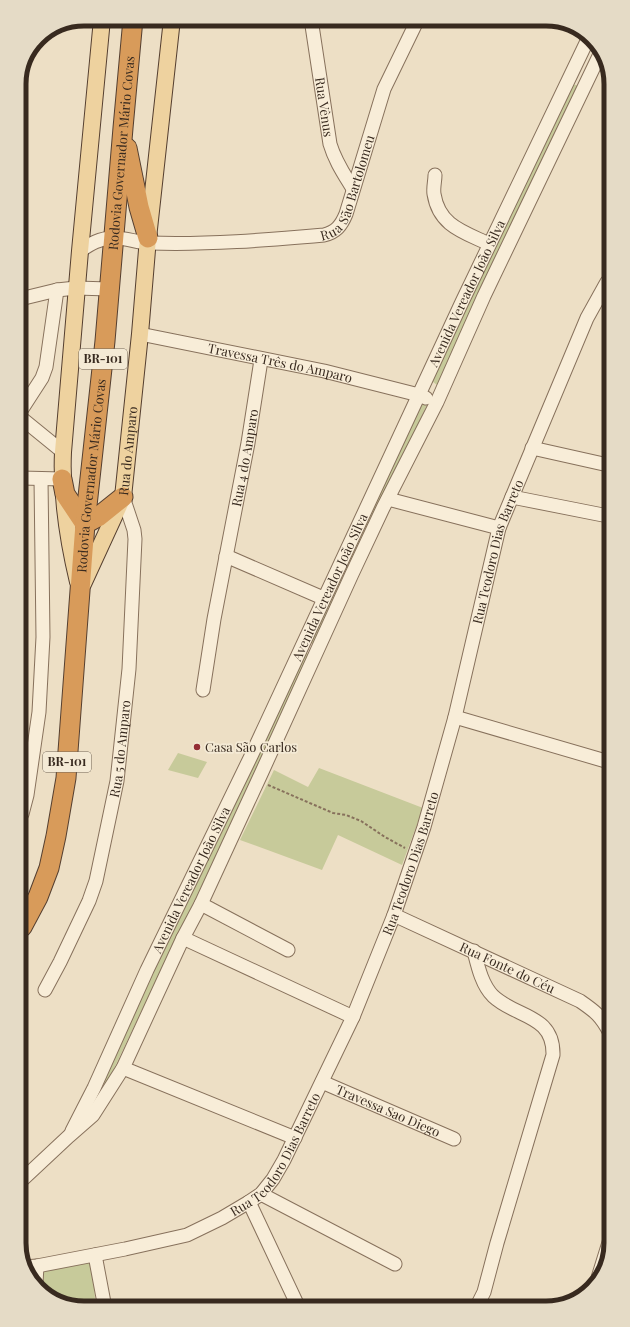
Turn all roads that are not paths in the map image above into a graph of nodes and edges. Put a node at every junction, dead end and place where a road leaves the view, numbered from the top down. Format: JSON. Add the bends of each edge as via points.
{"nodes":[{"id":1,"x":101,"y":26,"type":"edge"},
{"id":2,"x":133,"y":26,"type":"edge"},
{"id":3,"x":171,"y":26,"type":"edge"},
{"id":4,"x":312,"y":26,"type":"edge"},
{"id":5,"x":415,"y":26,"type":"edge"},
{"id":6,"x":586,"y":42,"type":"edge"},
{"id":7,"x":598,"y":58,"type":"edge"},
{"id":8,"x":570,"y":76,"type":"junction"},
{"id":9,"x":585,"y":83,"type":"junction"},
{"id":10,"x":122,"y":128,"type":"junction"},
{"id":11,"x":435,"y":175,"type":"dead end"},
{"id":12,"x":353,"y":189,"type":"junction"},
{"id":13,"x":113,"y":238,"type":"junction"},
{"id":14,"x":148,"y":241,"type":"junction"},
{"id":15,"x":489,"y":244,"type":"junction"},
{"id":16,"x":80,"y":251,"type":"junction"},
{"id":17,"x":604,"y":287,"type":"edge"},
{"id":18,"x":76,"y":288,"type":"junction"},
{"id":19,"x":109,"y":289,"type":"junction"},
{"id":20,"x":57,"y":290,"type":"junction"},
{"id":21,"x":26,"y":298,"type":"edge"},
{"id":22,"x":140,"y":334,"type":"junction"},
{"id":23,"x":261,"y":360,"type":"junction"},
{"id":24,"x":420,"y":395,"type":"junction"},
{"id":25,"x":437,"y":402,"type":"junction"},
{"id":26,"x":26,"y":403,"type":"edge"},
{"id":27,"x":26,"y":422,"type":"edge"},
{"id":28,"x":532,"y":448,"type":"junction"},
{"id":29,"x":63,"y":452,"type":"junction"},
{"id":30,"x":604,"y":464,"type":"edge"},
{"id":31,"x":26,"y":478,"type":"edge"},
{"id":32,"x":41,"y":479,"type":"junction"},
{"id":33,"x":62,"y":479,"type":"junction"},
{"id":34,"x":123,"y":497,"type":"junction"},
{"id":35,"x":512,"y":497,"type":"junction"},
{"id":36,"x":369,"y":502,"type":"junction"},
{"id":37,"x":386,"y":504,"type":"junction"},
{"id":38,"x":604,"y":515,"type":"edge"},
{"id":39,"x":85,"y":524,"type":"junction"},
{"id":40,"x":499,"y":528,"type":"junction"},
{"id":41,"x":226,"y":556,"type":"junction"},
{"id":42,"x":80,"y":590,"type":"junction"},
{"id":43,"x":323,"y":598,"type":"junction"},
{"id":44,"x":305,"y":639,"type":"junction"},
{"id":45,"x":320,"y":645,"type":"junction"},
{"id":46,"x":203,"y":690,"type":"dead end"},
{"id":47,"x":455,"y":717,"type":"junction"},
{"id":48,"x":604,"y":761,"type":"edge"},
{"id":49,"x":26,"y":795,"type":"edge"},
{"id":50,"x":201,"y":904,"type":"junction"},
{"id":51,"x":394,"y":915,"type":"junction"},
{"id":52,"x":26,"y":920,"type":"edge"},
{"id":53,"x":183,"y":938,"type":"junction"},
{"id":54,"x":288,"y":950,"type":"dead end"},
{"id":55,"x":474,"y":951,"type":"junction"},
{"id":56,"x":45,"y":990,"type":"dead end"},
{"id":57,"x":353,"y":1017,"type":"junction"},
{"id":58,"x":604,"y":1022,"type":"edge"},
{"id":59,"x":123,"y":1068,"type":"junction"},
{"id":60,"x":322,"y":1082,"type":"junction"},
{"id":61,"x":69,"y":1136,"type":"junction"},
{"id":62,"x":295,"y":1138,"type":"junction"},
{"id":63,"x":454,"y":1139,"type":"dead end"},
{"id":64,"x":26,"y":1177,"type":"edge"},
{"id":65,"x":261,"y":1194,"type":"junction"},
{"id":66,"x":249,"y":1202,"type":"junction"},
{"id":67,"x":95,"y":1255,"type":"junction"},
{"id":68,"x":395,"y":1264,"type":"dead end"},
{"id":69,"x":31,"y":1267,"type":"edge"},
{"id":70,"x":104,"y":1301,"type":"edge"},
{"id":71,"x":296,"y":1301,"type":"edge"},
{"id":72,"x":480,"y":1301,"type":"edge"}],
"edges":[{"from":1,"to":16,"type":"main road"},
{"from":2,"to":10,"type":"highway","name":"Rodovia Governador Mário Covas","number":"BR-101"},
{"from":3,"to":14,"type":"main road","name":"Rua do Amparo"},
{"from":4,"to":12,"type":"street","name":"Rua Vênus","via":[[333,157]]},
{"from":5,"to":12,"type":"street","name":"Rua São Bartolomeu","via":[[384,89]]},
{"from":6,"to":8,"type":"street","name":"Avenida Vereador João Silva"},
{"from":7,"to":9,"type":"street","name":"Avenida Vereador João Silva"},
{"from":8,"to":9,"type":"street"},
{"from":8,"to":15,"type":"street","name":"Avenida Vereador João Silva"},
{"from":9,"to":25,"type":"street","name":"Avenida Vereador João Silva"},
{"from":10,"to":13,"type":"highway","name":"Rodovia Governador Mário Covas","number":"BR-101"},
{"from":10,"to":14,"type":"highway"},
{"from":11,"to":15,"type":"street","via":[[434,193],[439,210],[446,220],[454,228]]},
{"from":12,"to":14,"type":"street","name":"Rua São Bartolomeu","via":[[341,225],[324,235],[242,242]]},
{"from":13,"to":14,"type":"street","name":"Rua São Bartolomeu"},
{"from":13,"to":16,"type":"street","name":"Rua São Bartolomeu","via":[[98,240]]},
{"from":13,"to":19,"type":"highway","name":"Rodovia Governador Mário Covas","number":"BR-101"},
{"from":14,"to":22,"type":"main road","name":"Rua do Amparo"},
{"from":15,"to":24,"type":"street","name":"Avenida Vereador João Silva"},
{"from":16,"to":18,"type":"main road"},
{"from":17,"to":28,"type":"street","name":"Rua Teodoro Dias Barreto","via":[[587,318]]},
{"from":18,"to":19,"type":"street"},
{"from":18,"to":20,"type":"street"},
{"from":18,"to":29,"type":"main road"},
{"from":19,"to":39,"type":"highway","name":"Rodovia Governador Mário Covas","number":"BR-101"},
{"from":20,"to":21,"type":"street"},
{"from":20,"to":26,"type":"street","via":[[46,367]]},
{"from":22,"to":23,"type":"street","name":"Travessa Três do Amparo"},
{"from":22,"to":34,"type":"main road","name":"Rua do Amparo"},
{"from":23,"to":24,"type":"street","name":"Travessa Três do Amparo"},
{"from":23,"to":41,"type":"street","name":"Rua 4 do Amparo","via":[[246,458]]},
{"from":24,"to":25,"type":"street","name":"Travessa Três do Amparo"},
{"from":24,"to":36,"type":"street","name":"Avenida Vereador João Silva"},
{"from":25,"to":37,"type":"street","name":"Avenida Vereador João Silva"},
{"from":27,"to":29,"type":"street"},
{"from":28,"to":30,"type":"street"},
{"from":28,"to":35,"type":"street","name":"Rua Teodoro Dias Barreto"},
{"from":29,"to":33,"type":"main road"},
{"from":31,"to":32,"type":"street"},
{"from":32,"to":33,"type":"street"},
{"from":32,"to":49,"type":"street","via":[[43,637],[39,712]]},
{"from":33,"to":39,"type":"highway","via":[[65,494]]},
{"from":33,"to":42,"type":"main road","via":[[70,549]]},
{"from":34,"to":39,"type":"highway"},
{"from":34,"to":42,"type":"main road","name":"Rua do Amparo"},
{"from":34,"to":56,"type":"street","name":"Rua 5 do Amparo","via":[[135,539],[129,669],[117,781],[93,888]]},
{"from":35,"to":38,"type":"street"},
{"from":35,"to":40,"type":"street","name":"Rua Teodoro Dias Barreto"},
{"from":36,"to":37,"type":"street"},
{"from":36,"to":43,"type":"street","name":"Avenida Vereador João Silva"},
{"from":37,"to":40,"type":"street"},
{"from":37,"to":45,"type":"street","name":"Avenida Vereador João Silva"},
{"from":39,"to":42,"type":"highway","name":"Rodovia Governador Mário Covas","number":"BR-101"},
{"from":40,"to":47,"type":"street","name":"Rua Teodoro Dias Barreto"},
{"from":41,"to":43,"type":"street"},
{"from":41,"to":46,"type":"street","name":"Rua 4 do Amparo"},
{"from":42,"to":52,"type":"highway","name":"Rodovia Governador Mário Covas","number":"BR-101","via":[[63,802],[49,868]]},
{"from":43,"to":44,"type":"street","name":"Avenida Vereador João Silva"},
{"from":44,"to":45,"type":"street"},
{"from":44,"to":61,"type":"street","name":"Avenida Vereador João Silva"},
{"from":45,"to":50,"type":"street","name":"Avenida Vereador João Silva"},
{"from":47,"to":48,"type":"street"},
{"from":47,"to":51,"type":"street","name":"Rua Teodoro Dias Barreto","via":[[415,854]]},
{"from":50,"to":53,"type":"street","name":"Avenida Vereador João Silva"},
{"from":50,"to":54,"type":"street"},
{"from":51,"to":55,"type":"street","name":"Rua Fonte do Céu"},
{"from":51,"to":57,"type":"street","name":"Rua Teodoro Dias Barreto"},
{"from":53,"to":57,"type":"street"},
{"from":53,"to":59,"type":"street","name":"Avenida Vereador João Silva"},
{"from":55,"to":58,"type":"street","name":"Rua Fonte do Céu","via":[[580,1001],[594,1010]]},
{"from":55,"to":72,"type":"street","via":[[480,974],[493,996],[515,1011],[540,1023],[553,1047],[551,1062]]},
{"from":57,"to":60,"type":"street","name":"Rua Teodoro Dias Barreto"},
{"from":59,"to":61,"type":"street","name":"Avenida Vereador João Silva","via":[[93,1115]]},
{"from":59,"to":62,"type":"street"},
{"from":60,"to":62,"type":"street","name":"Rua Teodoro Dias Barreto"},
{"from":60,"to":63,"type":"street","name":"Travessa Sao Diego"},
{"from":61,"to":64,"type":"street","name":"Avenida Vereador João Silva"},
{"from":62,"to":65,"type":"street","name":"Rua Teodoro Dias Barreto","via":[[273,1179]]},
{"from":65,"to":66,"type":"street","name":"Rua Teodoro Dias Barreto"},
{"from":65,"to":68,"type":"street"},
{"from":66,"to":67,"type":"street","name":"Rua Teodoro Dias Barreto","via":[[180,1238]]},
{"from":66,"to":71,"type":"street"},
{"from":67,"to":69,"type":"street","name":"Rua Teodoro Dias Barreto"},
{"from":67,"to":70,"type":"street"}]}
